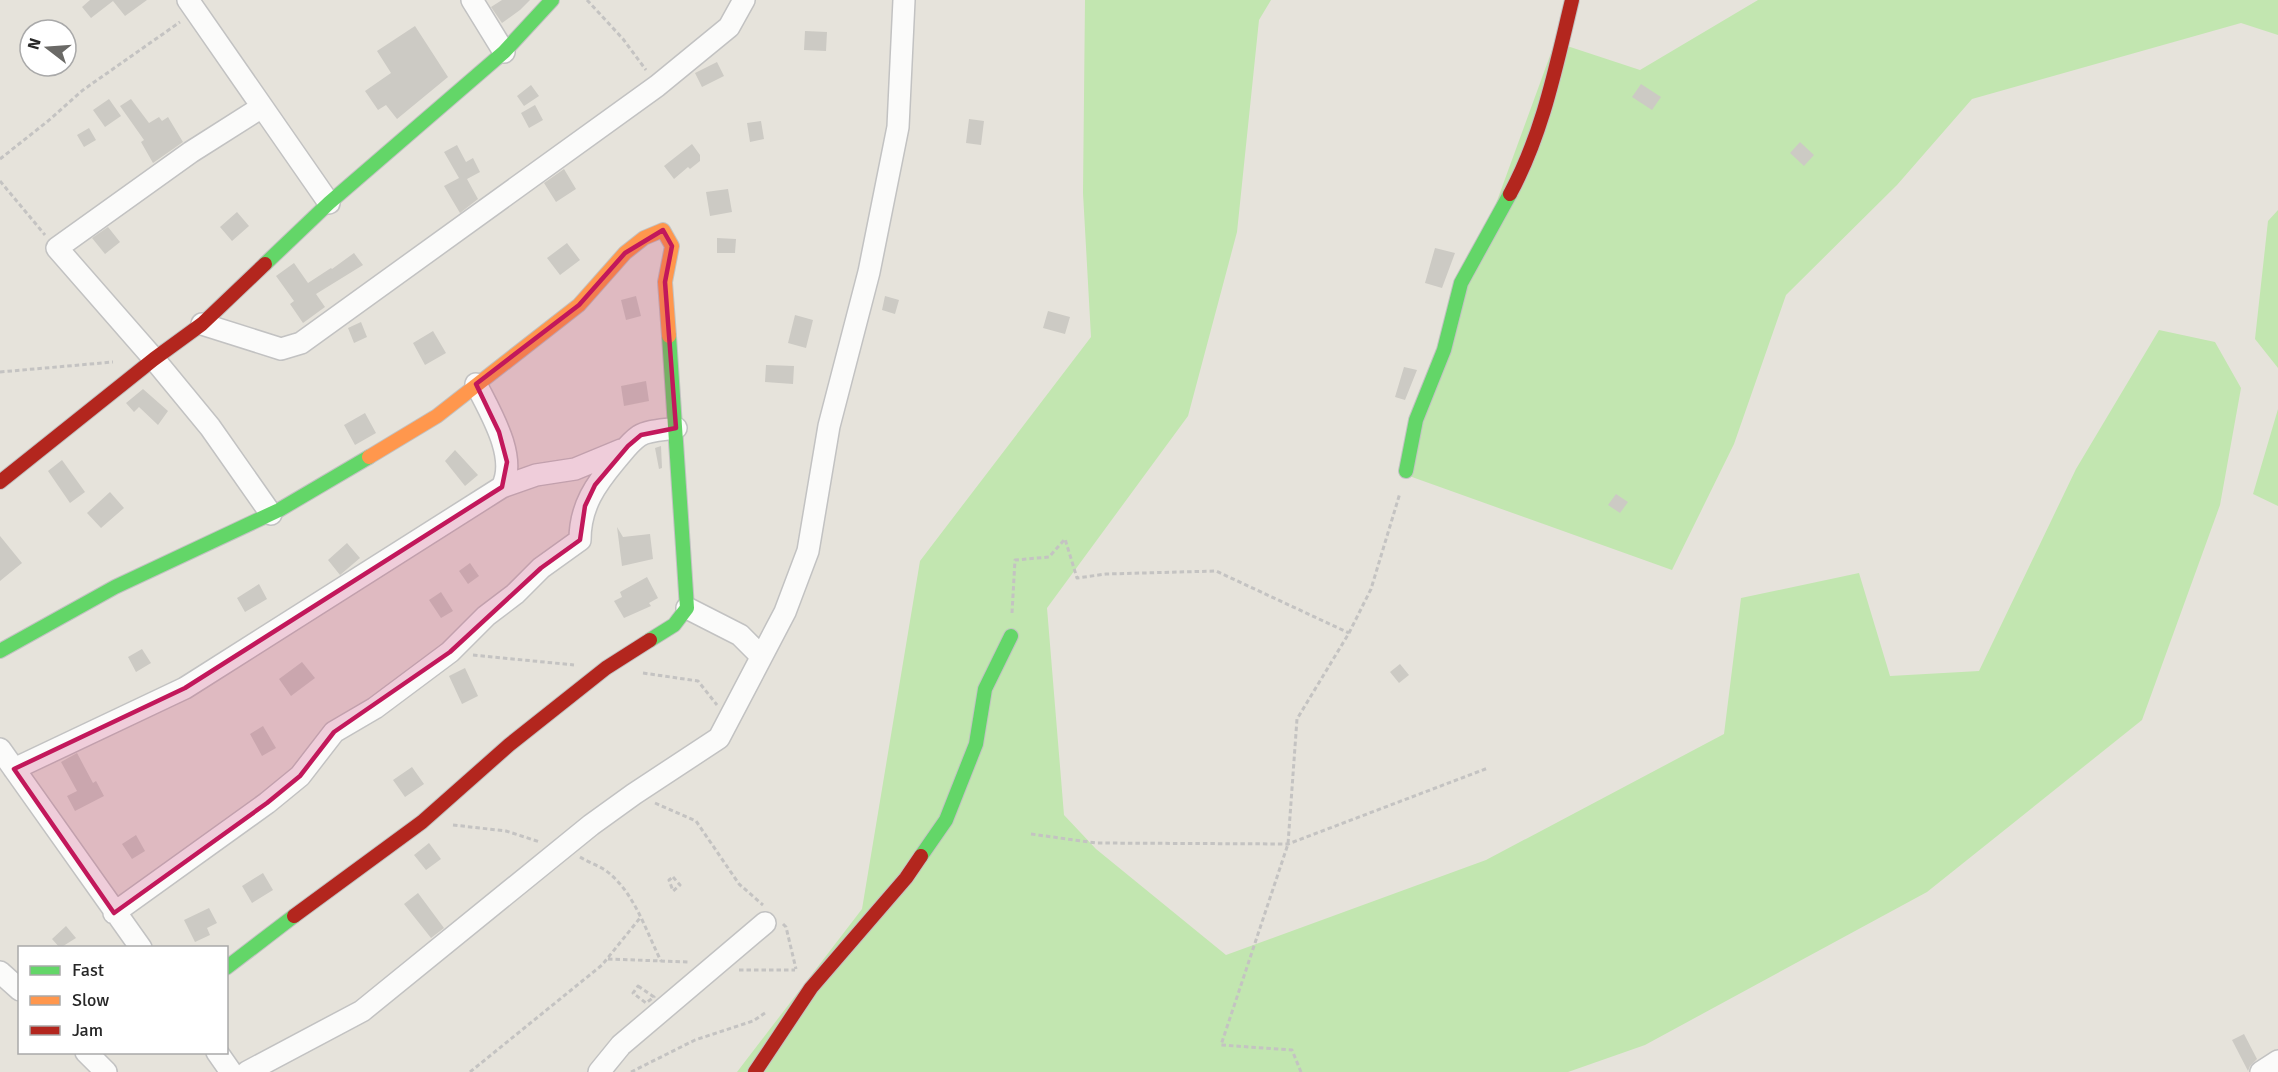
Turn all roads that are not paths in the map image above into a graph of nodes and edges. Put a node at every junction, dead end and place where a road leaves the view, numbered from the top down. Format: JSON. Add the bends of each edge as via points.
{"nodes":[{"id":1,"x":472,"y":0,"type":"edge"},
{"id":2,"x":552,"y":0,"type":"edge"},
{"id":3,"x":744,"y":0,"type":"edge"},
{"id":4,"x":904,"y":0,"type":"edge"},
{"id":5,"x":1572,"y":0,"type":"edge"},
{"id":6,"x":196,"y":4,"type":"edge"},
{"id":7,"x":504,"y":52,"type":"junction"},
{"id":8,"x":262,"y":107,"type":"junction"},
{"id":9,"x":329,"y":203,"type":"junction"},
{"id":10,"x":202,"y":324,"type":"junction"},
{"id":11,"x":154,"y":359,"type":"junction"},
{"id":12,"x":476,"y":384,"type":"junction"},
{"id":13,"x":676,"y":428,"type":"junction"},
{"id":14,"x":628,"y":446,"type":"junction"},
{"id":15,"x":1406,"y":471,"type":"road end"},
{"id":16,"x":0,"y":483,"type":"edge"},
{"id":17,"x":502,"y":487,"type":"junction"},
{"id":18,"x":271,"y":514,"type":"junction"},
{"id":19,"x":687,"y":608,"type":"junction"},
{"id":20,"x":1011,"y":636,"type":"road end"},
{"id":21,"x":0,"y":651,"type":"edge"},
{"id":22,"x":761,"y":656,"type":"junction"},
{"id":23,"x":0,"y":749,"type":"edge"},
{"id":24,"x":14,"y":769,"type":"junction"},
{"id":25,"x":114,"y":913,"type":"junction"},
{"id":26,"x":769,"y":916,"type":"road end"},
{"id":27,"x":139,"y":946,"type":"edge"},
{"id":28,"x":228,"y":966,"type":"edge"},
{"id":29,"x":0,"y":972,"type":"edge"},
{"id":30,"x":18,"y":988,"type":"edge"},
{"id":31,"x":87,"y":1054,"type":"edge"},
{"id":32,"x":218,"y":1054,"type":"edge"},
{"id":33,"x":2278,"y":1061,"type":"edge"},
{"id":34,"x":106,"y":1072,"type":"edge"},
{"id":35,"x":231,"y":1072,"type":"edge"},
{"id":36,"x":247,"y":1072,"type":"edge"},
{"id":37,"x":599,"y":1072,"type":"edge"},
{"id":38,"x":755,"y":1072,"type":"edge"},
{"id":39,"x":2261,"y":1072,"type":"edge"}],
"edges":[{"from":1,"to":7,"type":"street"},
{"from":2,"to":7,"type":"street"},
{"from":3,"to":10,"type":"street","via":[[729,27],[657,86],[301,343],[281,350]]},
{"from":4,"to":22,"type":"street","via":[[898,127],[869,272],[829,426],[808,551],[785,612]]},
{"from":5,"to":15,"type":"street","via":[[1530,154],[1464,276],[1452,309],[1447,342],[1411,438]]},
{"from":6,"to":8,"type":"street"},
{"from":7,"to":9,"type":"street"},
{"from":8,"to":9,"type":"street"},
{"from":8,"to":11,"type":"street","via":[[191,152],[57,248]]},
{"from":9,"to":10,"type":"street"},
{"from":10,"to":11,"type":"street"},
{"from":11,"to":16,"type":"street"},
{"from":11,"to":18,"type":"street","via":[[210,427]]},
{"from":12,"to":13,"type":"street","via":[[579,305],[625,253],[663,230],[672,246],[665,282]]},
{"from":12,"to":17,"type":"street","via":[[500,432],[507,462],[507,478]]},
{"from":12,"to":18,"type":"street","via":[[436,416]]},
{"from":13,"to":14,"type":"street","via":[[641,435]]},
{"from":13,"to":19,"type":"street"},
{"from":14,"to":17,"type":"street","via":[[575,469],[536,475]]},
{"from":14,"to":25,"type":"street","via":[[596,485],[585,506],[580,540],[541,568],[450,652],[375,708],[334,732],[300,776],[267,803]]},
{"from":17,"to":24,"type":"street","via":[[185,688]]},
{"from":18,"to":21,"type":"street","via":[[115,587]]},
{"from":19,"to":22,"type":"street","via":[[740,635]]},
{"from":19,"to":28,"type":"street","via":[[674,626],[606,668],[509,745],[422,822]]},
{"from":20,"to":38,"type":"street","via":[[986,689],[976,744],[946,820],[906,878],[811,988]]},
{"from":22,"to":36,"type":"street","via":[[719,738],[591,825],[362,1011]]},
{"from":23,"to":24,"type":"street"},
{"from":24,"to":25,"type":"street"},
{"from":25,"to":27,"type":"street"},
{"from":26,"to":37,"type":"street","via":[[621,1045]]},
{"from":29,"to":30,"type":"street"},
{"from":31,"to":34,"type":"street"},
{"from":32,"to":35,"type":"street"},
{"from":33,"to":39,"type":"street"}]}
